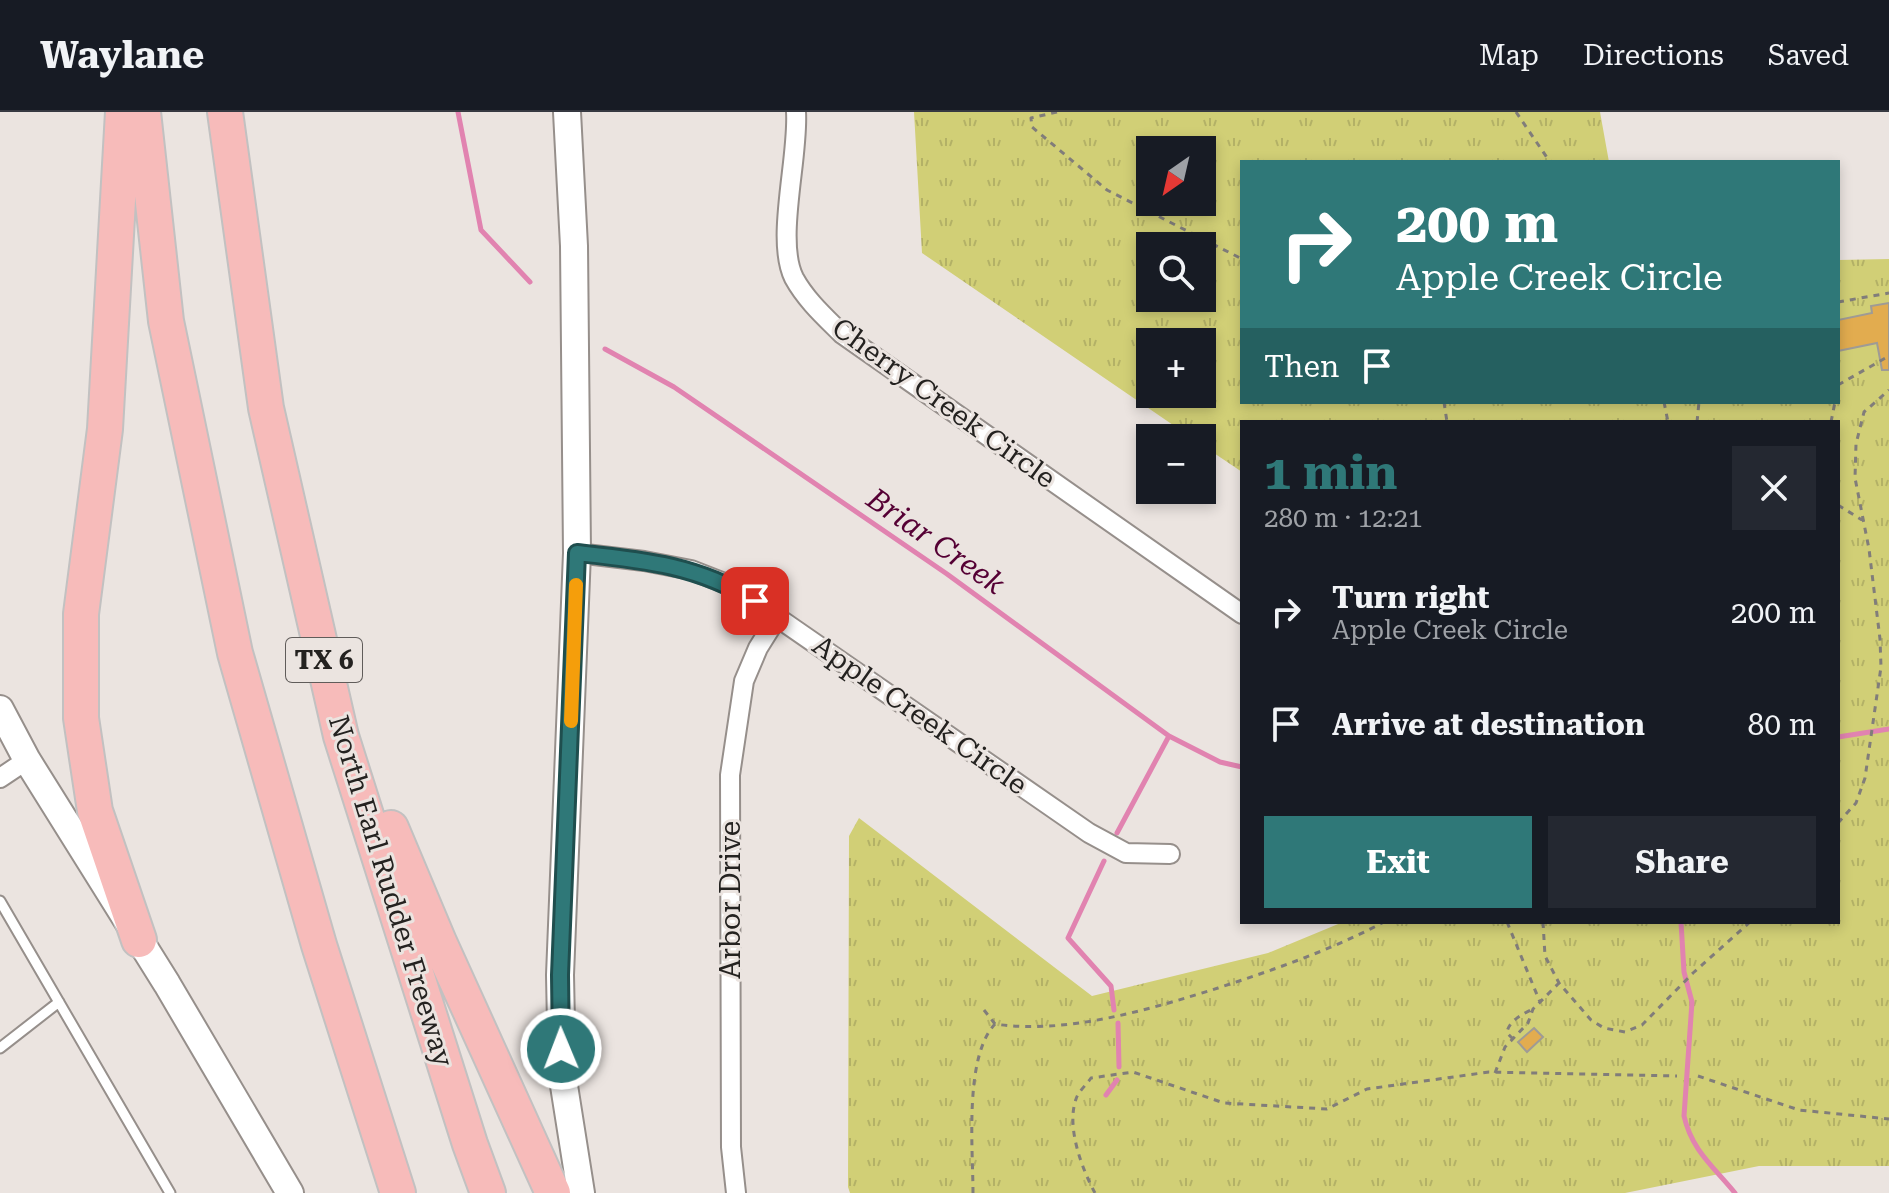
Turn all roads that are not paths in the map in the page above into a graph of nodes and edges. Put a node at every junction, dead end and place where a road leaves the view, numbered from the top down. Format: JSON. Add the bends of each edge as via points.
{"nodes":[{"id":1,"x":123,"y":112,"type":"edge"},
{"id":2,"x":143,"y":112,"type":"edge"},
{"id":3,"x":225,"y":112,"type":"edge"},
{"id":4,"x":567,"y":112,"type":"edge"},
{"id":5,"x":796,"y":112,"type":"edge"},
{"id":6,"x":577,"y":553,"type":"junction"},
{"id":7,"x":306,"y":582,"type":"junction"},
{"id":8,"x":1240,"y":613,"type":"edge"},
{"id":9,"x":778,"y":616,"type":"junction"},
{"id":10,"x":0,"y":709,"type":"edge"},
{"id":11,"x":27,"y":760,"type":"junction"},
{"id":12,"x":0,"y":778,"type":"edge"},
{"id":13,"x":1170,"y":854,"type":"dead end"},
{"id":14,"x":0,"y":901,"type":"edge"},
{"id":15,"x":139,"y":940,"type":"junction"},
{"id":16,"x":59,"y":1002,"type":"junction"},
{"id":17,"x":0,"y":1048,"type":"edge"},
{"id":18,"x":284,"y":1189,"type":"edge"},
{"id":19,"x":170,"y":1193,"type":"edge"},
{"id":20,"x":398,"y":1193,"type":"edge"},
{"id":21,"x":488,"y":1193,"type":"edge"},
{"id":22,"x":553,"y":1193,"type":"edge"},
{"id":23,"x":581,"y":1193,"type":"edge"},
{"id":24,"x":736,"y":1193,"type":"edge"}],
"edges":[{"from":1,"to":15,"type":"highway","via":[[105,429],[81,614],[81,718],[95,811]]},
{"from":2,"to":20,"type":"highway","number":"TX 6","via":[[166,321],[235,653]]},
{"from":3,"to":7,"type":"highway","name":"North Earl Rudder Freeway","number":"TX 6","via":[[266,408]]},
{"from":4,"to":6,"type":"main road"},
{"from":5,"to":8,"type":"street","name":"Cherry Creek Circle","via":[[788,247],[793,276],[812,303],[842,334]]},
{"from":6,"to":9,"type":"street","name":"Apple Creek Circle","via":[[691,570],[732,586]]},
{"from":6,"to":23,"type":"main road","via":[[560,975],[562,1073]]},
{"from":7,"to":21,"type":"highway","name":"North Earl Rudder Freeway","number":"TX 6","via":[[341,736]]},
{"from":7,"to":22,"type":"highway","via":[[385,815]]},
{"from":9,"to":13,"type":"street","name":"Apple Creek Circle","via":[[1089,833],[1126,853]]},
{"from":9,"to":24,"type":"street","name":"Arbor Drive","via":[[744,681],[730,775],[731,1147]]},
{"from":10,"to":11,"type":"main road"},
{"from":11,"to":12,"type":"street"},
{"from":11,"to":15,"type":"main road"},
{"from":14,"to":16,"type":"lane"},
{"from":15,"to":18,"type":"main road"},
{"from":16,"to":17,"type":"lane"},
{"from":16,"to":19,"type":"lane"}]}
